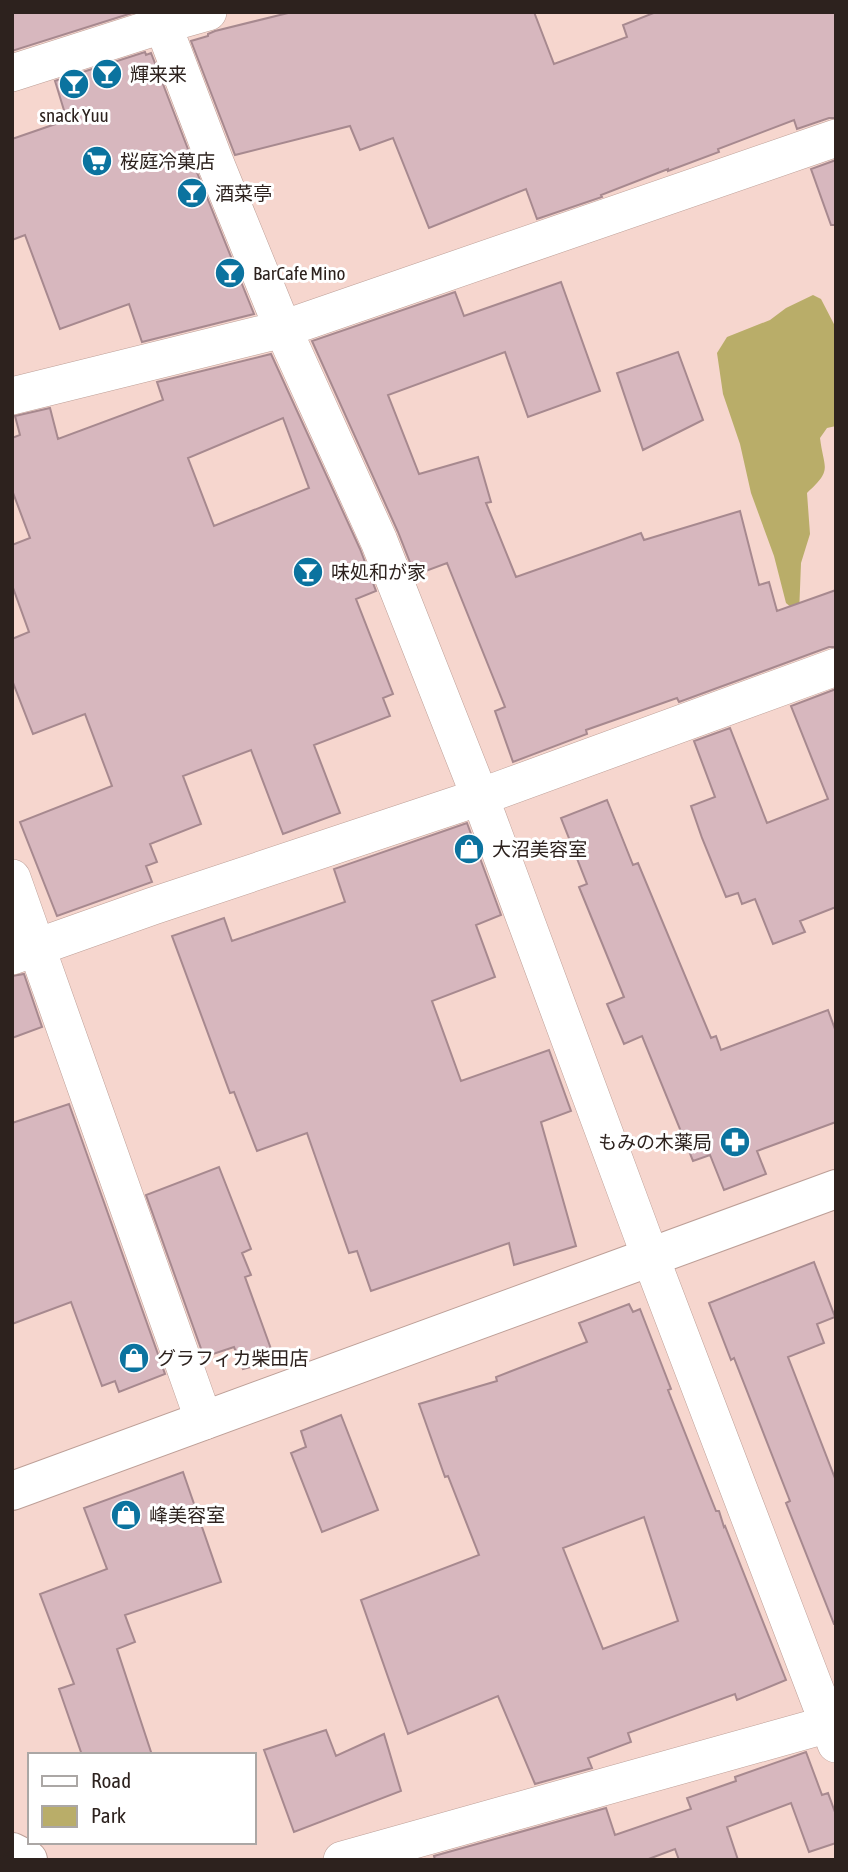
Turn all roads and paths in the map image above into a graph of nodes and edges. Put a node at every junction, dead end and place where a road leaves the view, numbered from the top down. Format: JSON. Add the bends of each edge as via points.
{"nodes":[{"id":1,"x":208,"y":12,"type":"edge"},
{"id":2,"x":160,"y":18,"type":"edge"},
{"id":3,"x":12,"y":73,"type":"edge"},
{"id":4,"x":836,"y":138,"type":"edge"},
{"id":5,"x":283,"y":329,"type":"junction"},
{"id":6,"x":12,"y":396,"type":"edge"},
{"id":7,"x":836,"y":667,"type":"edge"},
{"id":8,"x":480,"y":797,"type":"junction"},
{"id":9,"x":12,"y":878,"type":"edge"},
{"id":10,"x":25,"y":952,"type":"edge"},
{"id":11,"x":836,"y":1189,"type":"edge"},
{"id":12,"x":650,"y":1256,"type":"junction"},
{"id":13,"x":204,"y":1420,"type":"junction"},
{"id":14,"x":12,"y":1491,"type":"edge"},
{"id":15,"x":833,"y":1730,"type":"edge"},
{"id":16,"x":12,"y":1852,"type":"edge"},
{"id":17,"x":28,"y":1860,"type":"edge"},
{"id":18,"x":342,"y":1860,"type":"edge"}],
"edges":[{"from":1,"to":2,"type":"street"},
{"from":2,"to":3,"type":"street"},
{"from":2,"to":5,"type":"street"},
{"from":4,"to":5,"type":"street"},
{"from":5,"to":6,"type":"street"},
{"from":5,"to":8,"type":"street","via":[[379,541]]},
{"from":7,"to":8,"type":"street"},
{"from":8,"to":10,"type":"street"},
{"from":8,"to":12,"type":"street"},
{"from":9,"to":10,"type":"street"},
{"from":10,"to":13,"type":"street"},
{"from":11,"to":12,"type":"street"},
{"from":12,"to":13,"type":"street"},
{"from":12,"to":15,"type":"street"},
{"from":13,"to":14,"type":"street"},
{"from":15,"to":18,"type":"street"},
{"from":16,"to":17,"type":"street"}]}
